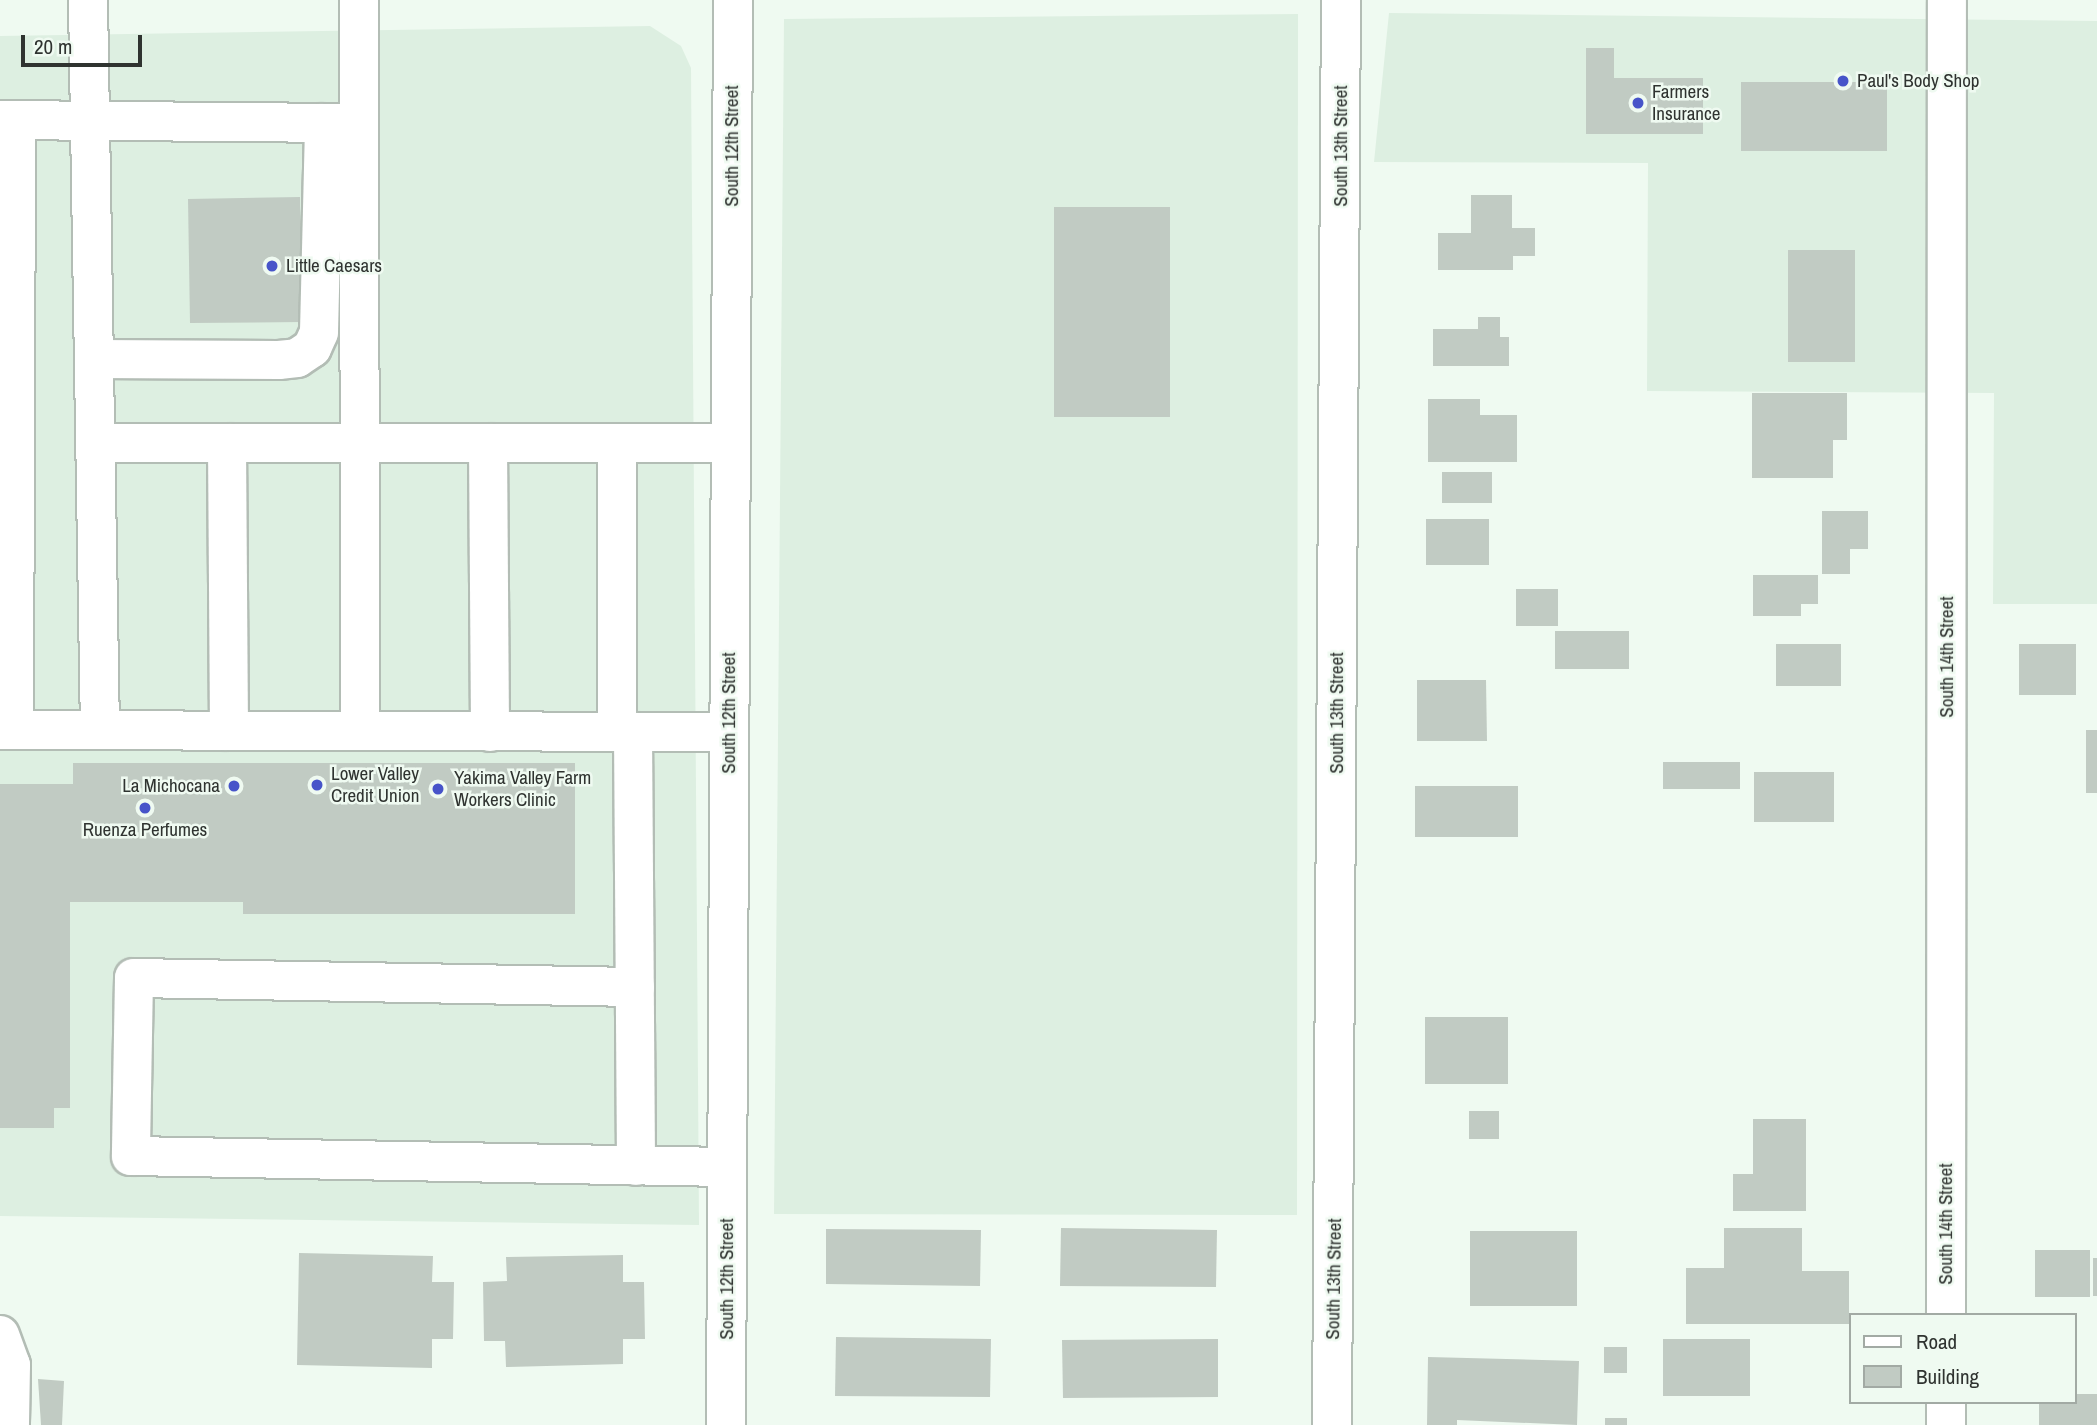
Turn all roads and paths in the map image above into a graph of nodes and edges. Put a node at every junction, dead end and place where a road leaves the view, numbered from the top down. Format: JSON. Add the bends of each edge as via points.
{"nodes":[{"id":1,"x":88,"y":0,"type":"edge"},
{"id":2,"x":359,"y":0,"type":"edge"},
{"id":3,"x":733,"y":0,"type":"edge"},
{"id":4,"x":1341,"y":0,"type":"edge"},
{"id":5,"x":1947,"y":0,"type":"edge"},
{"id":6,"x":8,"y":120,"type":"edge"},
{"id":7,"x":90,"y":121,"type":"junction"},
{"id":8,"x":342,"y":123,"type":"junction"},
{"id":9,"x":94,"y":359,"type":"junction"},
{"id":10,"x":95,"y":443,"type":"junction"},
{"id":11,"x":227,"y":443,"type":"junction"},
{"id":12,"x":357,"y":443,"type":"junction"},
{"id":13,"x":488,"y":443,"type":"junction"},
{"id":14,"x":617,"y":443,"type":"junction"},
{"id":15,"x":731,"y":443,"type":"junction"},
{"id":16,"x":7,"y":730,"type":"edge"},
{"id":17,"x":100,"y":730,"type":"junction"},
{"id":18,"x":229,"y":731,"type":"junction"},
{"id":19,"x":360,"y":731,"type":"junction"},
{"id":20,"x":490,"y":732,"type":"junction"},
{"id":21,"x":625,"y":732,"type":"junction"},
{"id":22,"x":729,"y":733,"type":"junction"},
{"id":23,"x":635,"y":987,"type":"junction"},
{"id":24,"x":636,"y":1166,"type":"junction"},
{"id":25,"x":727,"y":1167,"type":"junction"},
{"id":26,"x":1946,"y":1313,"type":"edge"},
{"id":27,"x":0,"y":1335,"type":"edge"},
{"id":28,"x":1946,"y":1404,"type":"edge"},
{"id":29,"x":10,"y":1425,"type":"edge"},
{"id":30,"x":726,"y":1425,"type":"edge"},
{"id":31,"x":1332,"y":1425,"type":"edge"},
{"id":32,"x":1946,"y":1425,"type":"edge"}],
"edges":[{"from":1,"to":7,"type":"street"},
{"from":2,"to":8,"type":"street"},
{"from":3,"to":15,"type":"street","name":"South 12th Street"},
{"from":4,"to":31,"type":"street","name":"South 13th Street"},
{"from":5,"to":26,"type":"street","name":"South 14th Street"},
{"from":6,"to":7,"type":"street"},
{"from":6,"to":16,"type":"street"},
{"from":7,"to":8,"type":"street"},
{"from":7,"to":9,"type":"street"},
{"from":8,"to":9,"type":"street","via":[[319,331],[312,348],[297,358],[279,360]]},
{"from":8,"to":12,"type":"street"},
{"from":9,"to":10,"type":"street"},
{"from":10,"to":11,"type":"street"},
{"from":10,"to":17,"type":"street"},
{"from":11,"to":12,"type":"street"},
{"from":11,"to":18,"type":"street"},
{"from":12,"to":13,"type":"street"},
{"from":12,"to":19,"type":"street"},
{"from":13,"to":14,"type":"street"},
{"from":13,"to":20,"type":"street"},
{"from":14,"to":15,"type":"street"},
{"from":14,"to":21,"type":"street"},
{"from":15,"to":22,"type":"street","name":"South 12th Street"},
{"from":16,"to":17,"type":"street"},
{"from":17,"to":18,"type":"street"},
{"from":18,"to":19,"type":"street"},
{"from":19,"to":20,"type":"street"},
{"from":20,"to":21,"type":"street"},
{"from":21,"to":22,"type":"street"},
{"from":21,"to":23,"type":"street"},
{"from":22,"to":25,"type":"street","name":"South 12th Street"},
{"from":23,"to":24,"type":"street"},
{"from":23,"to":24,"type":"street","via":[[134,978],[131,1156]]},
{"from":24,"to":25,"type":"street"},
{"from":25,"to":30,"type":"street","name":"South 12th Street"},
{"from":27,"to":29,"type":"street","via":[[11,1365]]},
{"from":28,"to":32,"type":"street"}]}
